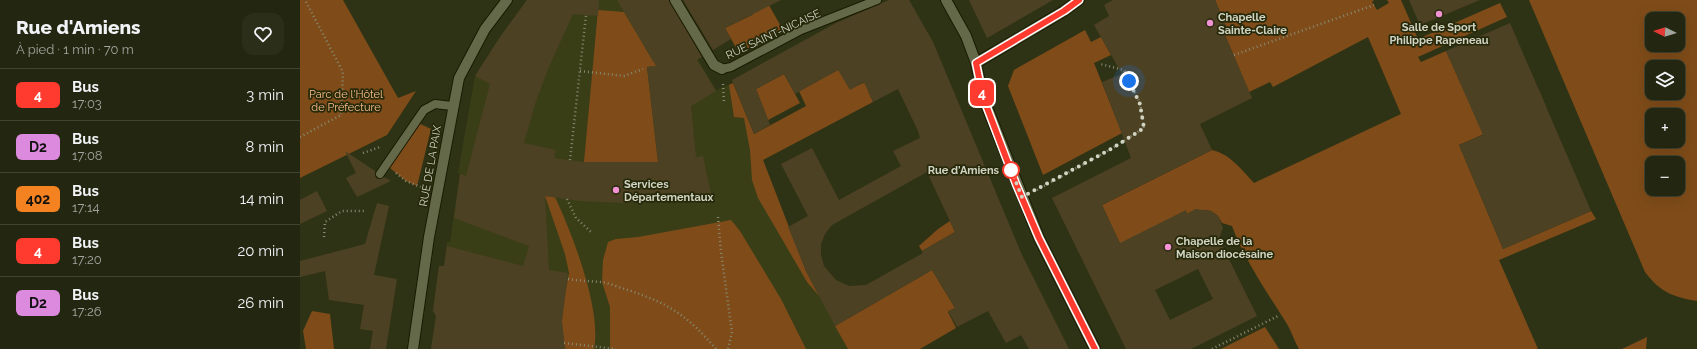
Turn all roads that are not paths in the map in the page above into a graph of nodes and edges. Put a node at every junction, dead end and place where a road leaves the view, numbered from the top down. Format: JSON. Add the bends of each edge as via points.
{"nodes":[{"id":1,"x":507,"y":0,"type":"edge"},
{"id":2,"x":675,"y":0,"type":"edge"},
{"id":3,"x":877,"y":0,"type":"edge"},
{"id":4,"x":946,"y":0,"type":"edge"},
{"id":5,"x":1079,"y":0,"type":"edge"},
{"id":6,"x":976,"y":63,"type":"junction"},
{"id":7,"x":722,"y":69,"type":"joint"},
{"id":8,"x":452,"y":106,"type":"junction"},
{"id":9,"x":380,"y":174,"type":"dead end"},
{"id":10,"x":413,"y":349,"type":"edge"},
{"id":11,"x":1095,"y":349,"type":"edge"}],
"edges":[{"from":1,"to":8,"type":"street","name":"RUE DE LA PAIX","via":[[485,29],[466,63],[459,78]]},
{"from":2,"to":7,"type":"street","via":[[714,65]]},
{"from":3,"to":7,"type":"lane","name":"RUE SAINT-NICAISE","via":[[801,30],[731,67]]},
{"from":4,"to":6,"type":"street","via":[[966,36]]},
{"from":5,"to":6,"type":"street"},
{"from":6,"to":11,"type":"street","via":[[983,97],[1039,238]]},
{"from":8,"to":9,"type":"lane","via":[[435,104],[424,110]]},
{"from":8,"to":10,"type":"street","name":"RUE DE LA PAIX"}]}
